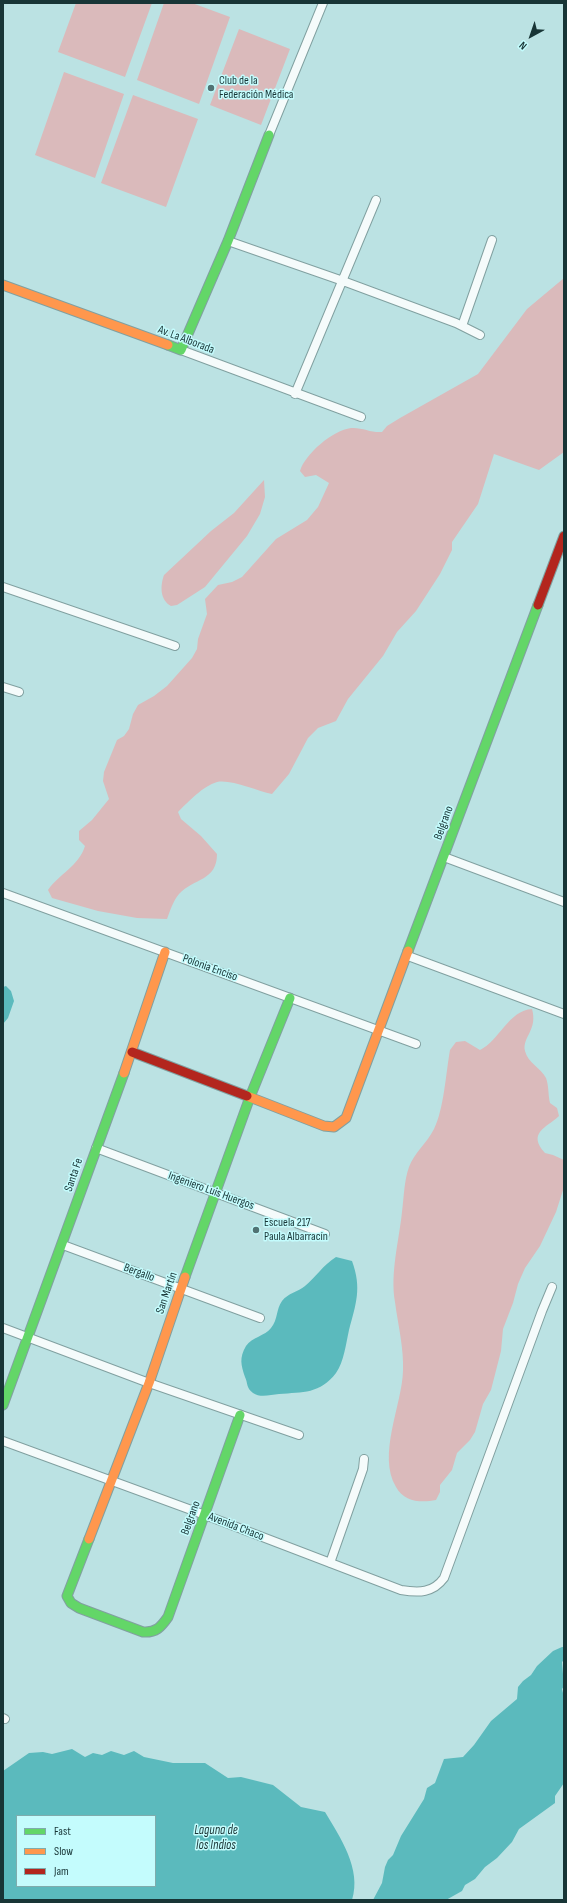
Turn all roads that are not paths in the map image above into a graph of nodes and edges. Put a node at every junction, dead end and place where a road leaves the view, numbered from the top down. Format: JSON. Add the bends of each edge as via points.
{"nodes":[{"id":1,"x":324,"y":3,"type":"edge"},
{"id":2,"x":269,"y":135,"type":"joint"},
{"id":3,"x":376,"y":200,"type":"dead end"},
{"id":4,"x":492,"y":240,"type":"dead end"},
{"id":5,"x":228,"y":241,"type":"junction"},
{"id":6,"x":343,"y":281,"type":"junction"},
{"id":7,"x":3,"y":285,"type":"edge"},
{"id":8,"x":462,"y":326,"type":"junction"},
{"id":9,"x":480,"y":335,"type":"dead end"},
{"id":10,"x":181,"y":350,"type":"junction"},
{"id":11,"x":296,"y":394,"type":"junction"},
{"id":12,"x":361,"y":417,"type":"dead end"},
{"id":13,"x":564,"y":536,"type":"edge"},
{"id":14,"x":3,"y":587,"type":"edge"},
{"id":15,"x":175,"y":646,"type":"dead end"},
{"id":16,"x":3,"y":687,"type":"edge"},
{"id":17,"x":19,"y":692,"type":"dead end"},
{"id":18,"x":444,"y":857,"type":"junction"},
{"id":19,"x":3,"y":893,"type":"edge"},
{"id":20,"x":564,"y":902,"type":"edge"},
{"id":21,"x":165,"y":952,"type":"junction"},
{"id":22,"x":408,"y":956,"type":"junction"},
{"id":23,"x":290,"y":998,"type":"junction"},
{"id":24,"x":564,"y":1014,"type":"edge"},
{"id":25,"x":380,"y":1030,"type":"junction"},
{"id":26,"x":416,"y":1044,"type":"dead end"},
{"id":27,"x":132,"y":1052,"type":"junction"},
{"id":28,"x":250,"y":1097,"type":"junction"},
{"id":29,"x":96,"y":1148,"type":"junction"},
{"id":30,"x":215,"y":1192,"type":"junction"},
{"id":31,"x":325,"y":1234,"type":"dead end"},
{"id":32,"x":62,"y":1245,"type":"junction"},
{"id":33,"x":552,"y":1287,"type":"dead end"},
{"id":34,"x":181,"y":1288,"type":"junction"},
{"id":35,"x":260,"y":1318,"type":"dead end"},
{"id":36,"x":3,"y":1328,"type":"edge"},
{"id":37,"x":28,"y":1337,"type":"junction"},
{"id":38,"x":149,"y":1383,"type":"junction"},
{"id":39,"x":3,"y":1405,"type":"edge"},
{"id":40,"x":240,"y":1415,"type":"junction"},
{"id":41,"x":299,"y":1435,"type":"dead end"},
{"id":42,"x":3,"y":1441,"type":"edge"},
{"id":43,"x":364,"y":1459,"type":"dead end"},
{"id":44,"x":112,"y":1480,"type":"junction"},
{"id":45,"x":205,"y":1515,"type":"junction"},
{"id":46,"x":330,"y":1562,"type":"junction"},
{"id":47,"x":160,"y":1628,"type":"joint"}],
"edges":[{"from":1,"to":2,"type":"street"},
{"from":2,"to":5,"type":"street"},
{"from":3,"to":6,"type":"street"},
{"from":4,"to":8,"type":"street"},
{"from":5,"to":6,"type":"street"},
{"from":5,"to":10,"type":"street"},
{"from":6,"to":8,"type":"street"},
{"from":6,"to":11,"type":"street"},
{"from":7,"to":10,"type":"street","name":"Av. La Alborada"},
{"from":8,"to":9,"type":"street"},
{"from":10,"to":11,"type":"street","name":"Av. La Alborada"},
{"from":11,"to":12,"type":"street","name":"Av. La Alborada"},
{"from":13,"to":18,"type":"street","name":"Belgrano"},
{"from":14,"to":15,"type":"street"},
{"from":16,"to":17,"type":"street"},
{"from":18,"to":20,"type":"street"},
{"from":18,"to":22,"type":"street","name":"Belgrano"},
{"from":19,"to":21,"type":"street","name":"Polonia Enciso"},
{"from":21,"to":23,"type":"street","name":"Polonia Enciso"},
{"from":21,"to":27,"type":"street","name":"Santa Fe"},
{"from":22,"to":24,"type":"street"},
{"from":22,"to":25,"type":"street","name":"Belgrano"},
{"from":23,"to":25,"type":"street","name":"Polonia Enciso"},
{"from":23,"to":28,"type":"street","name":"San Martín"},
{"from":25,"to":26,"type":"street","name":"Polonia Enciso"},
{"from":25,"to":28,"type":"street","name":"Belgrano","via":[[346,1118],[334,1127],[324,1126]]},
{"from":27,"to":28,"type":"street"},
{"from":27,"to":29,"type":"street","name":"Santa Fe"},
{"from":28,"to":30,"type":"street","name":"San Martín"},
{"from":29,"to":30,"type":"street","name":"Ingeniero Luis Huergos"},
{"from":29,"to":32,"type":"street","name":"Santa Fe"},
{"from":30,"to":31,"type":"street","name":"Ingeniero Luis Huergos"},
{"from":30,"to":34,"type":"street","name":"San Martín"},
{"from":32,"to":34,"type":"street","name":"Bergallo"},
{"from":32,"to":37,"type":"street","name":"Santa Fe"},
{"from":33,"to":46,"type":"street","name":"Avenida Chaco","via":[[444,1578],[437,1587],[412,1592],[401,1590]]},
{"from":34,"to":35,"type":"street","name":"Bergallo"},
{"from":34,"to":38,"type":"street","name":"San Martín"},
{"from":36,"to":37,"type":"street"},
{"from":37,"to":38,"type":"street"},
{"from":37,"to":39,"type":"street","name":"Santa Fe"},
{"from":38,"to":40,"type":"street"},
{"from":38,"to":44,"type":"street","name":"San Martín"},
{"from":40,"to":41,"type":"street"},
{"from":40,"to":45,"type":"street","name":"Belgrano"},
{"from":42,"to":44,"type":"street","name":"Avenida Chaco"},
{"from":43,"to":46,"type":"street","via":[[363,1469]]},
{"from":44,"to":45,"type":"street","name":"Avenida Chaco"},
{"from":44,"to":47,"type":"street","name":"San Martín","via":[[67,1596],[79,1608],[142,1632],[152,1634]]},
{"from":45,"to":46,"type":"street","name":"Avenida Chaco"},
{"from":45,"to":47,"type":"street","name":"Belgrano","via":[[168,1617]]}]}
